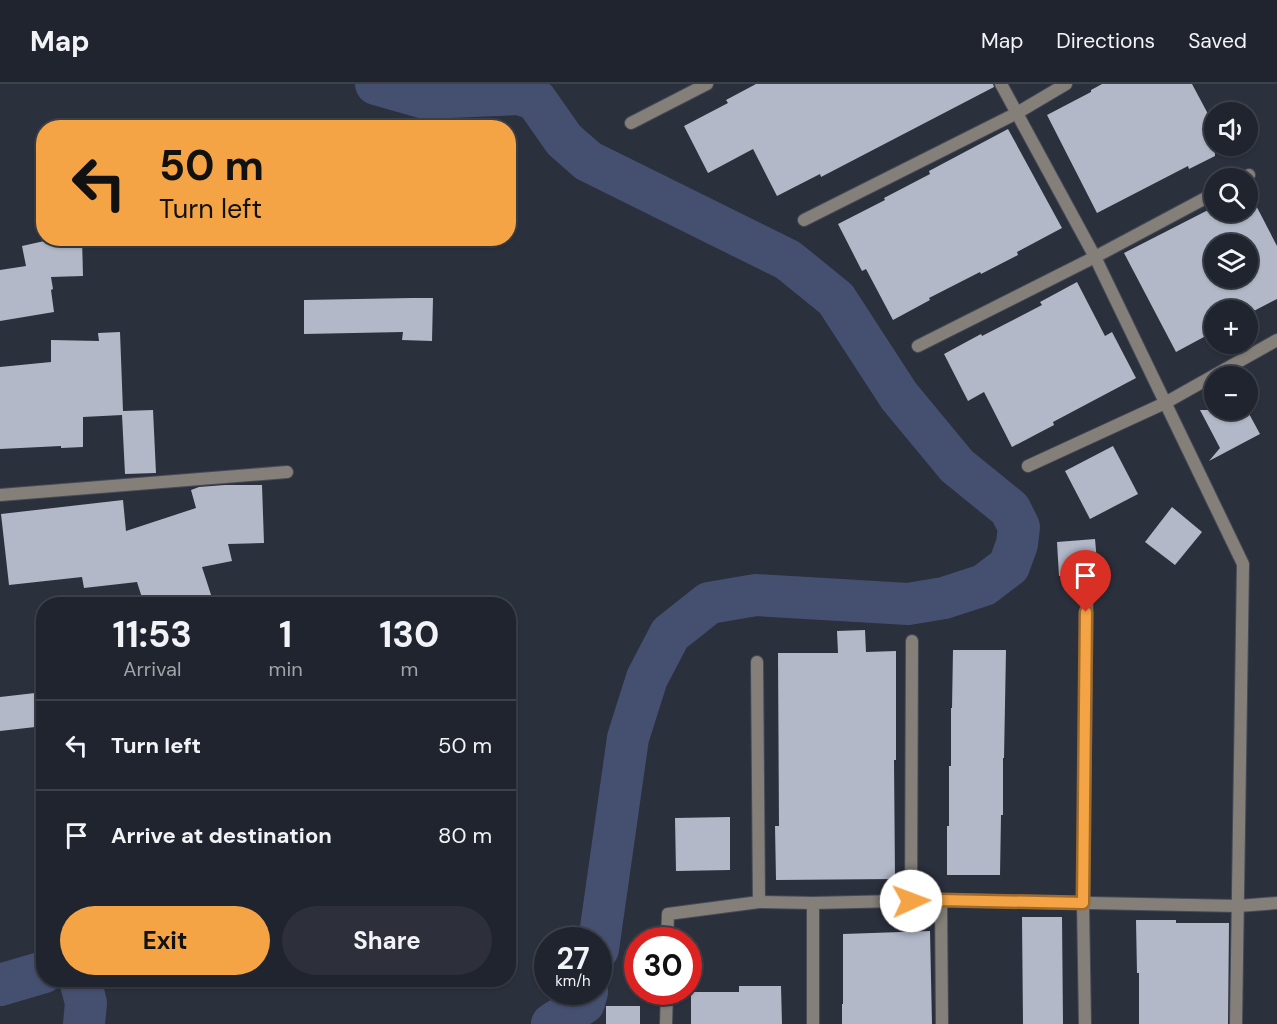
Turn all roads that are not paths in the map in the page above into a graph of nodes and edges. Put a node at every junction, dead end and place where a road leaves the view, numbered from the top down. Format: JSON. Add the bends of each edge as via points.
{"nodes":[{"id":1,"x":707,"y":84,"type":"edge"},
{"id":2,"x":1001,"y":84,"type":"edge"},
{"id":3,"x":1066,"y":84,"type":"edge"},
{"id":4,"x":1017,"y":113,"type":"junction"},
{"id":5,"x":631,"y":123,"type":"dead end"},
{"id":6,"x":1204,"y":200,"type":"edge"},
{"id":7,"x":804,"y":220,"type":"dead end"},
{"id":8,"x":1095,"y":257,"type":"junction"},
{"id":9,"x":1277,"y":340,"type":"edge"},
{"id":10,"x":918,"y":346,"type":"dead end"},
{"id":11,"x":1165,"y":403,"type":"junction"},
{"id":12,"x":1028,"y":466,"type":"dead end"},
{"id":13,"x":286,"y":472,"type":"dead end"},
{"id":14,"x":0,"y":495,"type":"edge"},
{"id":15,"x":1087,"y":590,"type":"dead end"},
{"id":16,"x":912,"y":641,"type":"dead end"},
{"id":17,"x":757,"y":663,"type":"dead end"},
{"id":18,"x":941,"y":900,"type":"junction"},
{"id":19,"x":911,"y":901,"type":"junction"},
{"id":20,"x":759,"y":902,"type":"junction"},
{"id":21,"x":813,"y":903,"type":"junction"},
{"id":22,"x":1083,"y":903,"type":"junction"},
{"id":23,"x":1277,"y":903,"type":"edge"},
{"id":24,"x":1238,"y":906,"type":"junction"},
{"id":25,"x":668,"y":927,"type":"edge"},
{"id":26,"x":667,"y":1005,"type":"edge"},
{"id":27,"x":666,"y":1024,"type":"edge"},
{"id":28,"x":813,"y":1024,"type":"edge"},
{"id":29,"x":942,"y":1024,"type":"edge"},
{"id":30,"x":1085,"y":1024,"type":"edge"},
{"id":31,"x":1236,"y":1024,"type":"edge"}],
"edges":[{"from":1,"to":5,"type":"street"},
{"from":2,"to":4,"type":"street"},
{"from":3,"to":4,"type":"street"},
{"from":4,"to":7,"type":"street"},
{"from":4,"to":8,"type":"street"},
{"from":6,"to":8,"type":"street"},
{"from":8,"to":10,"type":"street"},
{"from":8,"to":11,"type":"street"},
{"from":9,"to":11,"type":"street"},
{"from":11,"to":12,"type":"street"},
{"from":11,"to":24,"type":"street","via":[[1243,564]]},
{"from":13,"to":14,"type":"street"},
{"from":15,"to":22,"type":"street"},
{"from":16,"to":19,"type":"street"},
{"from":17,"to":20,"type":"street"},
{"from":18,"to":19,"type":"street"},
{"from":18,"to":22,"type":"street"},
{"from":18,"to":29,"type":"street"},
{"from":19,"to":21,"type":"street"},
{"from":20,"to":21,"type":"street"},
{"from":20,"to":25,"type":"street","via":[[668,914]]},
{"from":21,"to":28,"type":"street"},
{"from":22,"to":24,"type":"street"},
{"from":22,"to":30,"type":"street"},
{"from":23,"to":24,"type":"street"},
{"from":24,"to":31,"type":"street"},
{"from":26,"to":27,"type":"street"}]}
